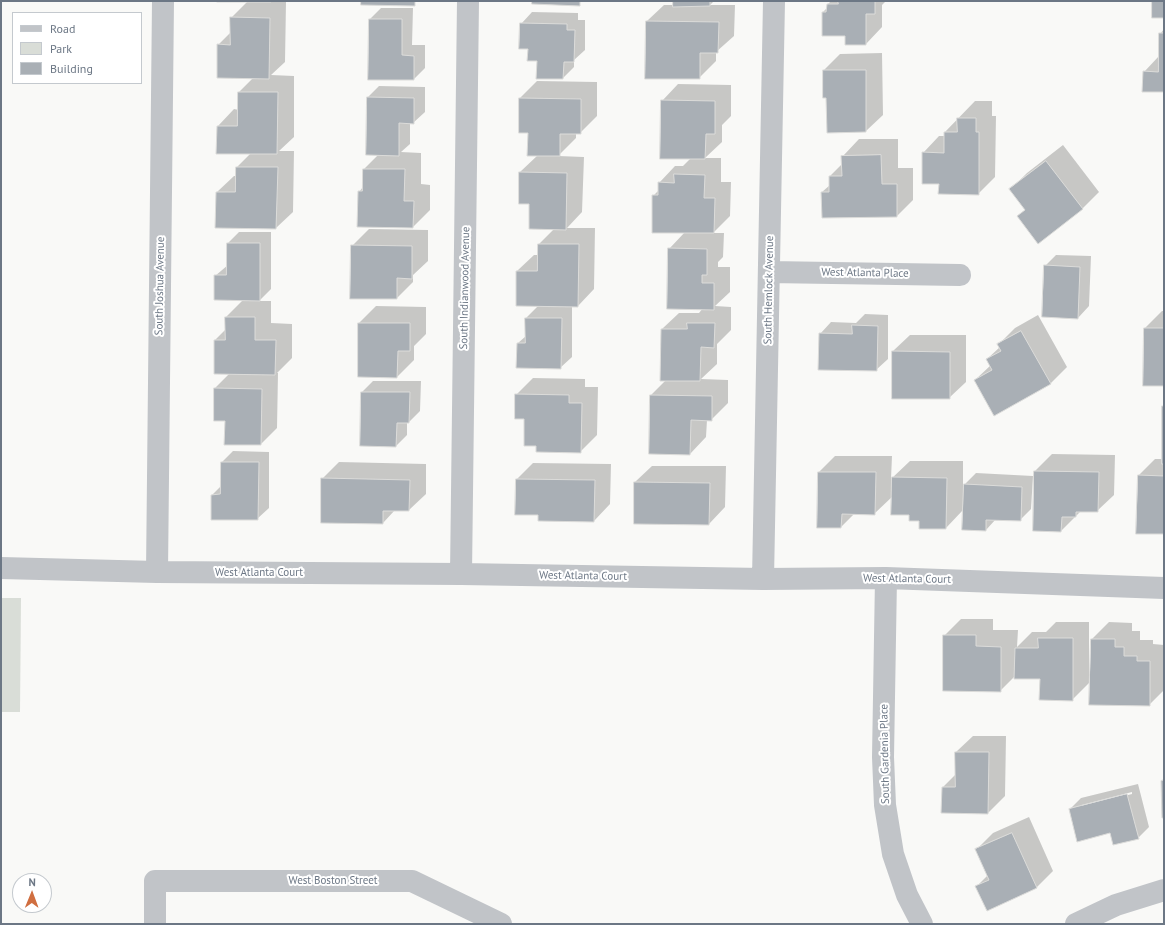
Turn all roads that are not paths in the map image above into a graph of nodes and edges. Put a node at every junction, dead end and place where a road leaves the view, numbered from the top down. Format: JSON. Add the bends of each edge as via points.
{"nodes":[{"id":1,"x":163,"y":1,"type":"edge"},
{"id":2,"x":468,"y":1,"type":"edge"},
{"id":3,"x":774,"y":1,"type":"edge"},
{"id":4,"x":769,"y":272,"type":"junction"},
{"id":5,"x":960,"y":275,"type":"dead end"},
{"id":6,"x":1,"y":568,"type":"edge"},
{"id":7,"x":157,"y":572,"type":"junction"},
{"id":8,"x":461,"y":574,"type":"junction"},
{"id":9,"x":886,"y":578,"type":"junction"},
{"id":10,"x":763,"y":579,"type":"junction"},
{"id":11,"x":1164,"y":588,"type":"edge"},
{"id":12,"x":1164,"y":890,"type":"edge"},
{"id":13,"x":155,"y":924,"type":"edge"},
{"id":14,"x":501,"y":924,"type":"edge"},
{"id":15,"x":922,"y":924,"type":"edge"},
{"id":16,"x":1076,"y":924,"type":"edge"}],
"edges":[{"from":1,"to":7,"type":"street","name":"South Joshua Avenue"},
{"from":2,"to":8,"type":"street","name":"South Indianwood Avenue"},
{"from":3,"to":4,"type":"street","name":"South Hemlock Avenue"},
{"from":4,"to":5,"type":"street","name":"West Atlanta Place"},
{"from":4,"to":10,"type":"street","name":"South Hemlock Avenue"},
{"from":6,"to":7,"type":"street","name":"West Atlanta Court"},
{"from":7,"to":8,"type":"street","name":"West Atlanta Court"},
{"from":8,"to":10,"type":"street","name":"West Atlanta Court"},
{"from":9,"to":10,"type":"street","name":"West Atlanta Court"},
{"from":9,"to":11,"type":"street","name":"West Atlanta Court"},
{"from":9,"to":15,"type":"street","name":"South Gardenia Place","via":[[883,757],[885,805],[893,854],[907,895]]},
{"from":12,"to":16,"type":"street","via":[[1116,905]]},
{"from":13,"to":14,"type":"street","name":"West Boston Street","via":[[155,881],[412,881]]}]}
